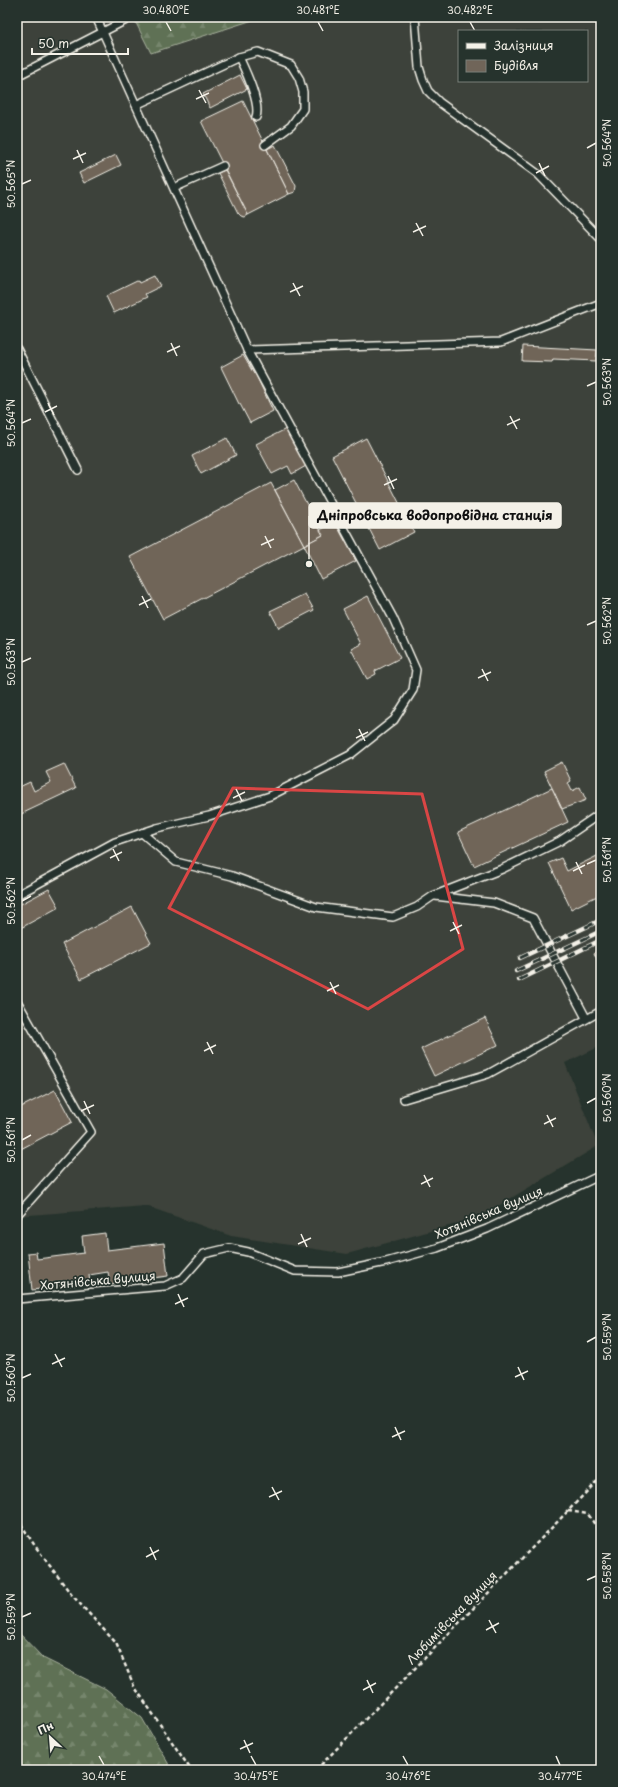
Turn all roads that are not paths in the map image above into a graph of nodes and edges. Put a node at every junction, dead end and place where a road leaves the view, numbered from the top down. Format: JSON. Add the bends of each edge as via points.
{"nodes":[{"id":1,"x":96,"y":17,"type":"edge"},
{"id":2,"x":132,"y":17,"type":"edge"},
{"id":3,"x":415,"y":17,"type":"edge"},
{"id":4,"x":103,"y":32,"type":"junction"},
{"id":5,"x":239,"y":57,"type":"junction"},
{"id":6,"x":17,"y":76,"type":"edge"},
{"id":7,"x":136,"y":105,"type":"junction"},
{"id":8,"x":256,"y":117,"type":"dead end"},
{"id":9,"x":265,"y":145,"type":"dead end"},
{"id":10,"x":223,"y":166,"type":"dead end"},
{"id":11,"x":174,"y":188,"type":"junction"},
{"id":12,"x":601,"y":239,"type":"edge"},
{"id":13,"x":601,"y":303,"type":"edge"},
{"id":14,"x":17,"y":349,"type":"edge"},
{"id":15,"x":248,"y":350,"type":"junction"},
{"id":16,"x":78,"y":470,"type":"dead end"},
{"id":17,"x":601,"y":813,"type":"edge"},
{"id":18,"x":142,"y":833,"type":"junction"},
{"id":19,"x":17,"y":895,"type":"edge"},
{"id":20,"x":433,"y":896,"type":"junction"},
{"id":21,"x":17,"y":1001,"type":"edge"},
{"id":22,"x":601,"y":1011,"type":"edge"},
{"id":23,"x":586,"y":1018,"type":"junction"},
{"id":24,"x":404,"y":1099,"type":"dead end"},
{"id":25,"x":601,"y":1175,"type":"edge"},
{"id":26,"x":17,"y":1215,"type":"edge"},
{"id":27,"x":17,"y":1299,"type":"edge"}],
"edges":[{"from":1,"to":4,"type":"lane"},
{"from":2,"to":4,"type":"lane"},
{"from":3,"to":12,"type":"lane","via":[[419,67],[428,92],[538,174]]},
{"from":4,"to":6,"type":"lane"},
{"from":4,"to":7,"type":"lane"},
{"from":5,"to":7,"type":"lane"},
{"from":5,"to":8,"type":"lane","via":[[255,98],[258,112]]},
{"from":5,"to":9,"type":"lane","via":[[258,52],[291,65],[299,78],[303,92],[303,109],[291,126]]},
{"from":7,"to":11,"type":"lane"},
{"from":10,"to":11,"type":"lane"},
{"from":11,"to":15,"type":"lane"},
{"from":13,"to":15,"type":"lane","via":[[501,342]]},
{"from":14,"to":16,"type":"lane"},
{"from":15,"to":18,"type":"lane","via":[[393,618],[416,670],[413,690],[394,720],[350,755],[270,796],[209,816]]},
{"from":17,"to":20,"type":"lane","via":[[560,841],[502,869]]},
{"from":18,"to":19,"type":"lane","via":[[115,842]]},
{"from":18,"to":20,"type":"lane","via":[[176,862],[232,876],[316,907],[393,917],[417,907]]},
{"from":20,"to":23,"type":"lane","via":[[494,903],[533,918]]},
{"from":21,"to":26,"type":"lane","via":[[91,1132]]},
{"from":22,"to":23,"type":"lane"},
{"from":23,"to":24,"type":"lane","via":[[488,1074]]},
{"from":25,"to":27,"type":"lane","name":"Хотянівська вулиця","via":[[487,1229],[437,1248],[386,1262],[338,1272],[295,1270],[248,1252],[229,1248],[204,1254],[183,1278],[164,1286]]}]}
